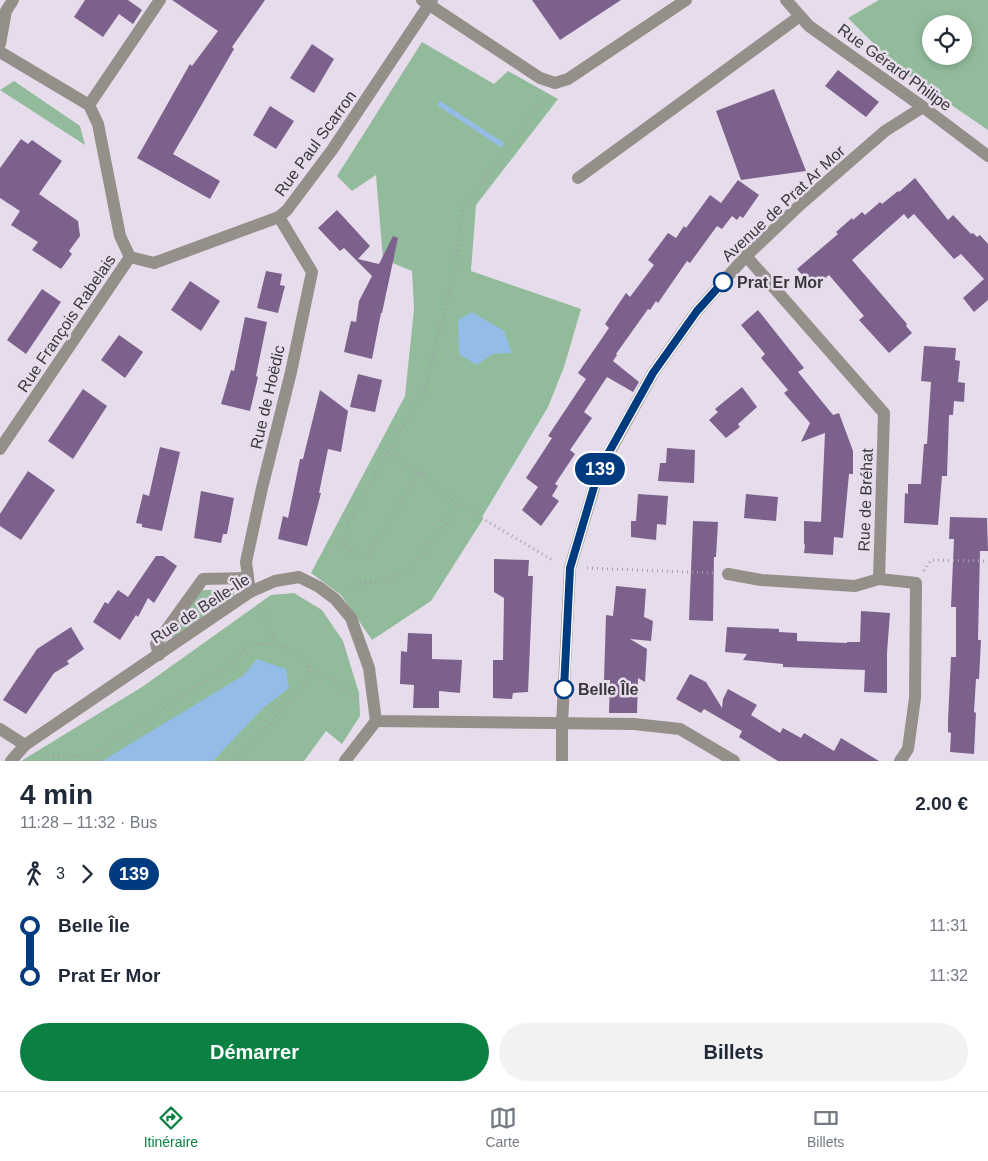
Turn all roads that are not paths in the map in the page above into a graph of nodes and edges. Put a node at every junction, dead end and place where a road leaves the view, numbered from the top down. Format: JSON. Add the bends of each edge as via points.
{"nodes":[{"id":1,"x":14,"y":0,"type":"edge"},
{"id":2,"x":160,"y":0,"type":"edge"},
{"id":3,"x":686,"y":0,"type":"edge"},
{"id":4,"x":786,"y":0,"type":"edge"},
{"id":5,"x":428,"y":1,"type":"edge"},
{"id":6,"x":800,"y":16,"type":"junction"},
{"id":7,"x":0,"y":44,"type":"edge"},
{"id":8,"x":0,"y":52,"type":"edge"},
{"id":9,"x":89,"y":105,"type":"junction"},
{"id":10,"x":923,"y":107,"type":"junction"},
{"id":11,"x":988,"y":156,"type":"edge"},
{"id":12,"x":578,"y":178,"type":"dead end"},
{"id":13,"x":279,"y":217,"type":"junction"},
{"id":14,"x":746,"y":256,"type":"junction"},
{"id":15,"x":130,"y":257,"type":"junction"},
{"id":16,"x":0,"y":449,"type":"edge"},
{"id":17,"x":728,"y":574,"type":"road end"},
{"id":18,"x":248,"y":578,"type":"junction"},
{"id":19,"x":879,"y":579,"type":"junction"},
{"id":20,"x":250,"y":592,"type":"junction"},
{"id":21,"x":159,"y":655,"type":"junction"},
{"id":22,"x":376,"y":721,"type":"junction"},
{"id":23,"x":562,"y":724,"type":"junction"},
{"id":24,"x":0,"y":729,"type":"edge"},
{"id":25,"x":25,"y":745,"type":"junction"},
{"id":26,"x":11,"y":761,"type":"edge"},
{"id":27,"x":345,"y":761,"type":"edge"},
{"id":28,"x":562,"y":761,"type":"edge"},
{"id":29,"x":734,"y":761,"type":"edge"},
{"id":30,"x":900,"y":761,"type":"edge"}],
"edges":[{"from":1,"to":7,"type":"street","via":[[6,11]]},
{"from":2,"to":9,"type":"street"},
{"from":3,"to":5,"type":"street","via":[[568,79],[555,83],[540,78]]},
{"from":4,"to":6,"type":"street","name":"Rue Gérard Philipe"},
{"from":5,"to":13,"type":"street","name":"Rue Paul Scarron","via":[[332,150]]},
{"from":6,"to":10,"type":"street","name":"Rue Gérard Philipe"},
{"from":6,"to":12,"type":"street"},
{"from":8,"to":9,"type":"street"},
{"from":9,"to":15,"type":"street","name":"Rue François Rabelais","via":[[98,124],[120,236]]},
{"from":10,"to":11,"type":"street","name":"Rue Gérard Philipe"},
{"from":10,"to":14,"type":"street","name":"Avenue de Prat Ar Mor","via":[[886,132],[800,204]]},
{"from":13,"to":15,"type":"street","name":"Rue Paul Scarron","via":[[154,263]]},
{"from":13,"to":18,"type":"street","name":"Rue de Hoëdic","via":[[312,272],[246,562]]},
{"from":14,"to":19,"type":"street","name":"Rue de Bréhat","via":[[884,414]]},
{"from":14,"to":23,"type":"street","name":"Avenue de Prat Ar Mor","via":[[697,311],[653,373],[599,470],[570,568]]},
{"from":15,"to":16,"type":"street","name":"Rue François Rabelais"},
{"from":17,"to":19,"type":"street","via":[[761,580],[855,586]]},
{"from":18,"to":20,"type":"street","name":"Rue de Hoëdic"},
{"from":18,"to":21,"type":"street","via":[[203,579],[156,644]]},
{"from":19,"to":30,"type":"street","via":[[916,583],[915,698],[908,749]]},
{"from":20,"to":21,"type":"street","name":"Rue de Belle-Île"},
{"from":20,"to":22,"type":"street","name":"Rue de Belle-Île","via":[[275,581],[300,577],[335,599],[351,618],[369,668]]},
{"from":21,"to":25,"type":"street","name":"Rue de Belle-Île"},
{"from":22,"to":23,"type":"street"},
{"from":22,"to":27,"type":"street"},
{"from":23,"to":28,"type":"street","name":"Avenue de Prat Ar Mor"},
{"from":23,"to":29,"type":"street","via":[[634,724],[680,729]]},
{"from":24,"to":25,"type":"street"},
{"from":25,"to":26,"type":"street","name":"Rue de Belle-Île"}]}
